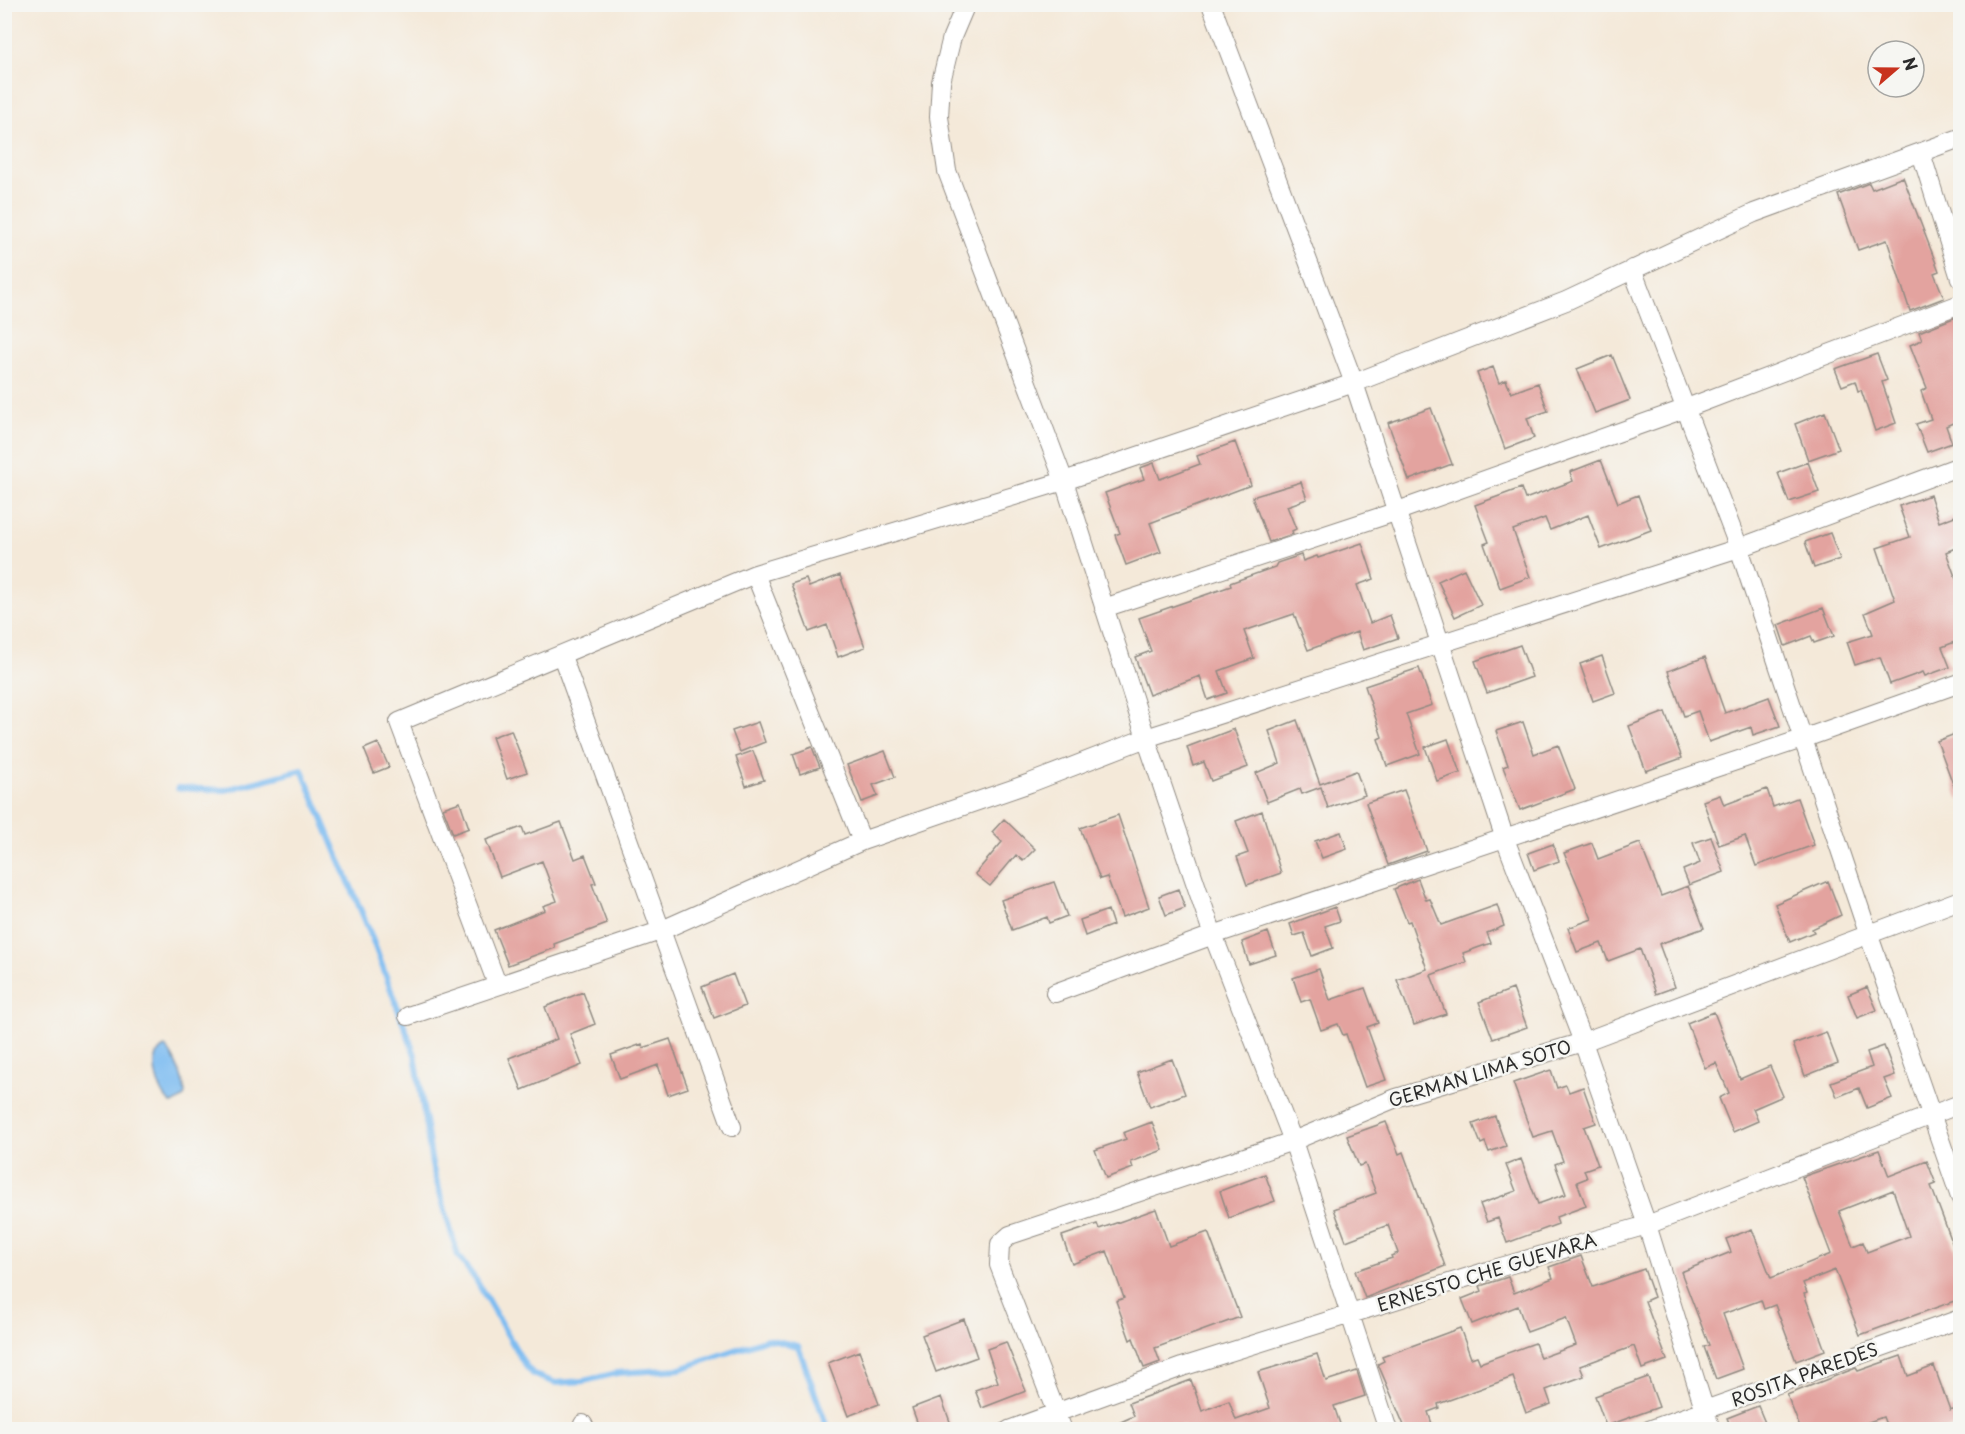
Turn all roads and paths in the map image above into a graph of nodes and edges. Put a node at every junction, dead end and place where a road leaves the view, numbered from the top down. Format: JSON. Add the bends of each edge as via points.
{"nodes":[{"id":1,"x":966,"y":4,"type":"edge"},
{"id":2,"x":1211,"y":4,"type":"edge"},
{"id":3,"x":1960,"y":138,"type":"edge"},
{"id":4,"x":1921,"y":153,"type":"junction"},
{"id":5,"x":1632,"y":269,"type":"junction"},
{"id":6,"x":1960,"y":278,"type":"edge"},
{"id":7,"x":1960,"y":304,"type":"edge"},
{"id":8,"x":1354,"y":383,"type":"junction"},
{"id":9,"x":1687,"y":408,"type":"junction"},
{"id":10,"x":1960,"y":466,"type":"edge"},
{"id":11,"x":1064,"y":480,"type":"junction"},
{"id":12,"x":1395,"y":512,"type":"junction"},
{"id":13,"x":1739,"y":548,"type":"junction"},
{"id":14,"x":755,"y":574,"type":"junction"},
{"id":15,"x":1104,"y":608,"type":"junction"},
{"id":16,"x":1442,"y":644,"type":"junction"},
{"id":17,"x":562,"y":656,"type":"junction"},
{"id":18,"x":1960,"y":683,"type":"edge"},
{"id":19,"x":1146,"y":738,"type":"junction"},
{"id":20,"x":1805,"y":738,"type":"junction"},
{"id":21,"x":1505,"y":839,"type":"junction"},
{"id":22,"x":862,"y":841,"type":"junction"},
{"id":23,"x":1960,"y":900,"type":"edge"},
{"id":24,"x":660,"y":931,"type":"junction"},
{"id":25,"x":1868,"y":933,"type":"junction"},
{"id":26,"x":1214,"y":935,"type":"junction"},
{"id":27,"x":497,"y":984,"type":"junction"},
{"id":28,"x":1054,"y":993,"type":"dead end"},
{"id":29,"x":408,"y":1016,"type":"dead end"},
{"id":30,"x":1583,"y":1042,"type":"junction"},
{"id":31,"x":1960,"y":1104,"type":"edge"},
{"id":32,"x":1933,"y":1114,"type":"junction"},
{"id":33,"x":732,"y":1127,"type":"dead end"},
{"id":34,"x":1293,"y":1142,"type":"junction"},
{"id":35,"x":1960,"y":1197,"type":"edge"},
{"id":36,"x":1647,"y":1224,"type":"junction"},
{"id":37,"x":1352,"y":1316,"type":"junction"},
{"id":38,"x":1960,"y":1319,"type":"edge"},
{"id":39,"x":1057,"y":1411,"type":"junction"},
{"id":40,"x":1706,"y":1411,"type":"junction"},
{"id":41,"x":1009,"y":1430,"type":"edge"},
{"id":42,"x":1063,"y":1430,"type":"edge"},
{"id":43,"x":1389,"y":1430,"type":"edge"},
{"id":44,"x":1649,"y":1430,"type":"edge"},
{"id":45,"x":1711,"y":1430,"type":"edge"}],
"edges":[{"from":1,"to":11,"type":"street","via":[[952,37],[941,82],[939,117],[947,171]]},
{"from":2,"to":8,"type":"street"},
{"from":3,"to":4,"type":"street"},
{"from":4,"to":5,"type":"street","via":[[1754,213]]},
{"from":4,"to":6,"type":"street"},
{"from":5,"to":8,"type":"street","via":[[1566,301]]},
{"from":5,"to":9,"type":"street"},
{"from":7,"to":9,"type":"street"},
{"from":8,"to":11,"type":"street"},
{"from":8,"to":12,"type":"street"},
{"from":9,"to":12,"type":"street"},
{"from":9,"to":13,"type":"street"},
{"from":10,"to":13,"type":"street"},
{"from":11,"to":14,"type":"street"},
{"from":11,"to":15,"type":"street"},
{"from":12,"to":15,"type":"street"},
{"from":12,"to":16,"type":"street"},
{"from":13,"to":16,"type":"street"},
{"from":13,"to":20,"type":"street"},
{"from":14,"to":17,"type":"street"},
{"from":14,"to":22,"type":"street"},
{"from":15,"to":19,"type":"street"},
{"from":16,"to":19,"type":"street"},
{"from":16,"to":21,"type":"street"},
{"from":17,"to":24,"type":"street"},
{"from":17,"to":27,"type":"street","via":[[399,722]]},
{"from":18,"to":20,"type":"street"},
{"from":19,"to":22,"type":"street"},
{"from":19,"to":26,"type":"street"},
{"from":20,"to":21,"type":"street"},
{"from":20,"to":25,"type":"street"},
{"from":21,"to":26,"type":"street"},
{"from":21,"to":30,"type":"street"},
{"from":22,"to":24,"type":"street"},
{"from":23,"to":25,"type":"street","name":"GERMAN LIMA SOTO"},
{"from":24,"to":27,"type":"street"},
{"from":24,"to":33,"type":"street"},
{"from":25,"to":30,"type":"street","name":"GERMAN LIMA SOTO"},
{"from":25,"to":32,"type":"street"},
{"from":26,"to":28,"type":"street"},
{"from":26,"to":34,"type":"street"},
{"from":27,"to":29,"type":"street"},
{"from":30,"to":34,"type":"street","name":"GERMAN LIMA SOTO","via":[[1395,1098]]},
{"from":30,"to":36,"type":"street"},
{"from":31,"to":32,"type":"street","name":"ERNESTO CHE GUEVARA"},
{"from":32,"to":35,"type":"street"},
{"from":32,"to":36,"type":"street","name":"ERNESTO CHE GUEVARA"},
{"from":34,"to":37,"type":"street"},
{"from":34,"to":39,"type":"street","name":"GERMAN LIMA SOTO","via":[[1010,1235],[1000,1244],[999,1264]]},
{"from":36,"to":37,"type":"street","name":"ERNESTO CHE GUEVARA"},
{"from":36,"to":40,"type":"street"},
{"from":37,"to":39,"type":"street","name":"ERNESTO CHE GUEVARA","via":[[1182,1367]]},
{"from":37,"to":43,"type":"street"},
{"from":38,"to":40,"type":"street","name":"ROSITA PAREDES"},
{"from":39,"to":41,"type":"street","name":"ERNESTO CHE GUEVARA"},
{"from":39,"to":42,"type":"street"},
{"from":40,"to":44,"type":"street","name":"ROSITA PAREDES"},
{"from":40,"to":45,"type":"street"}]}
